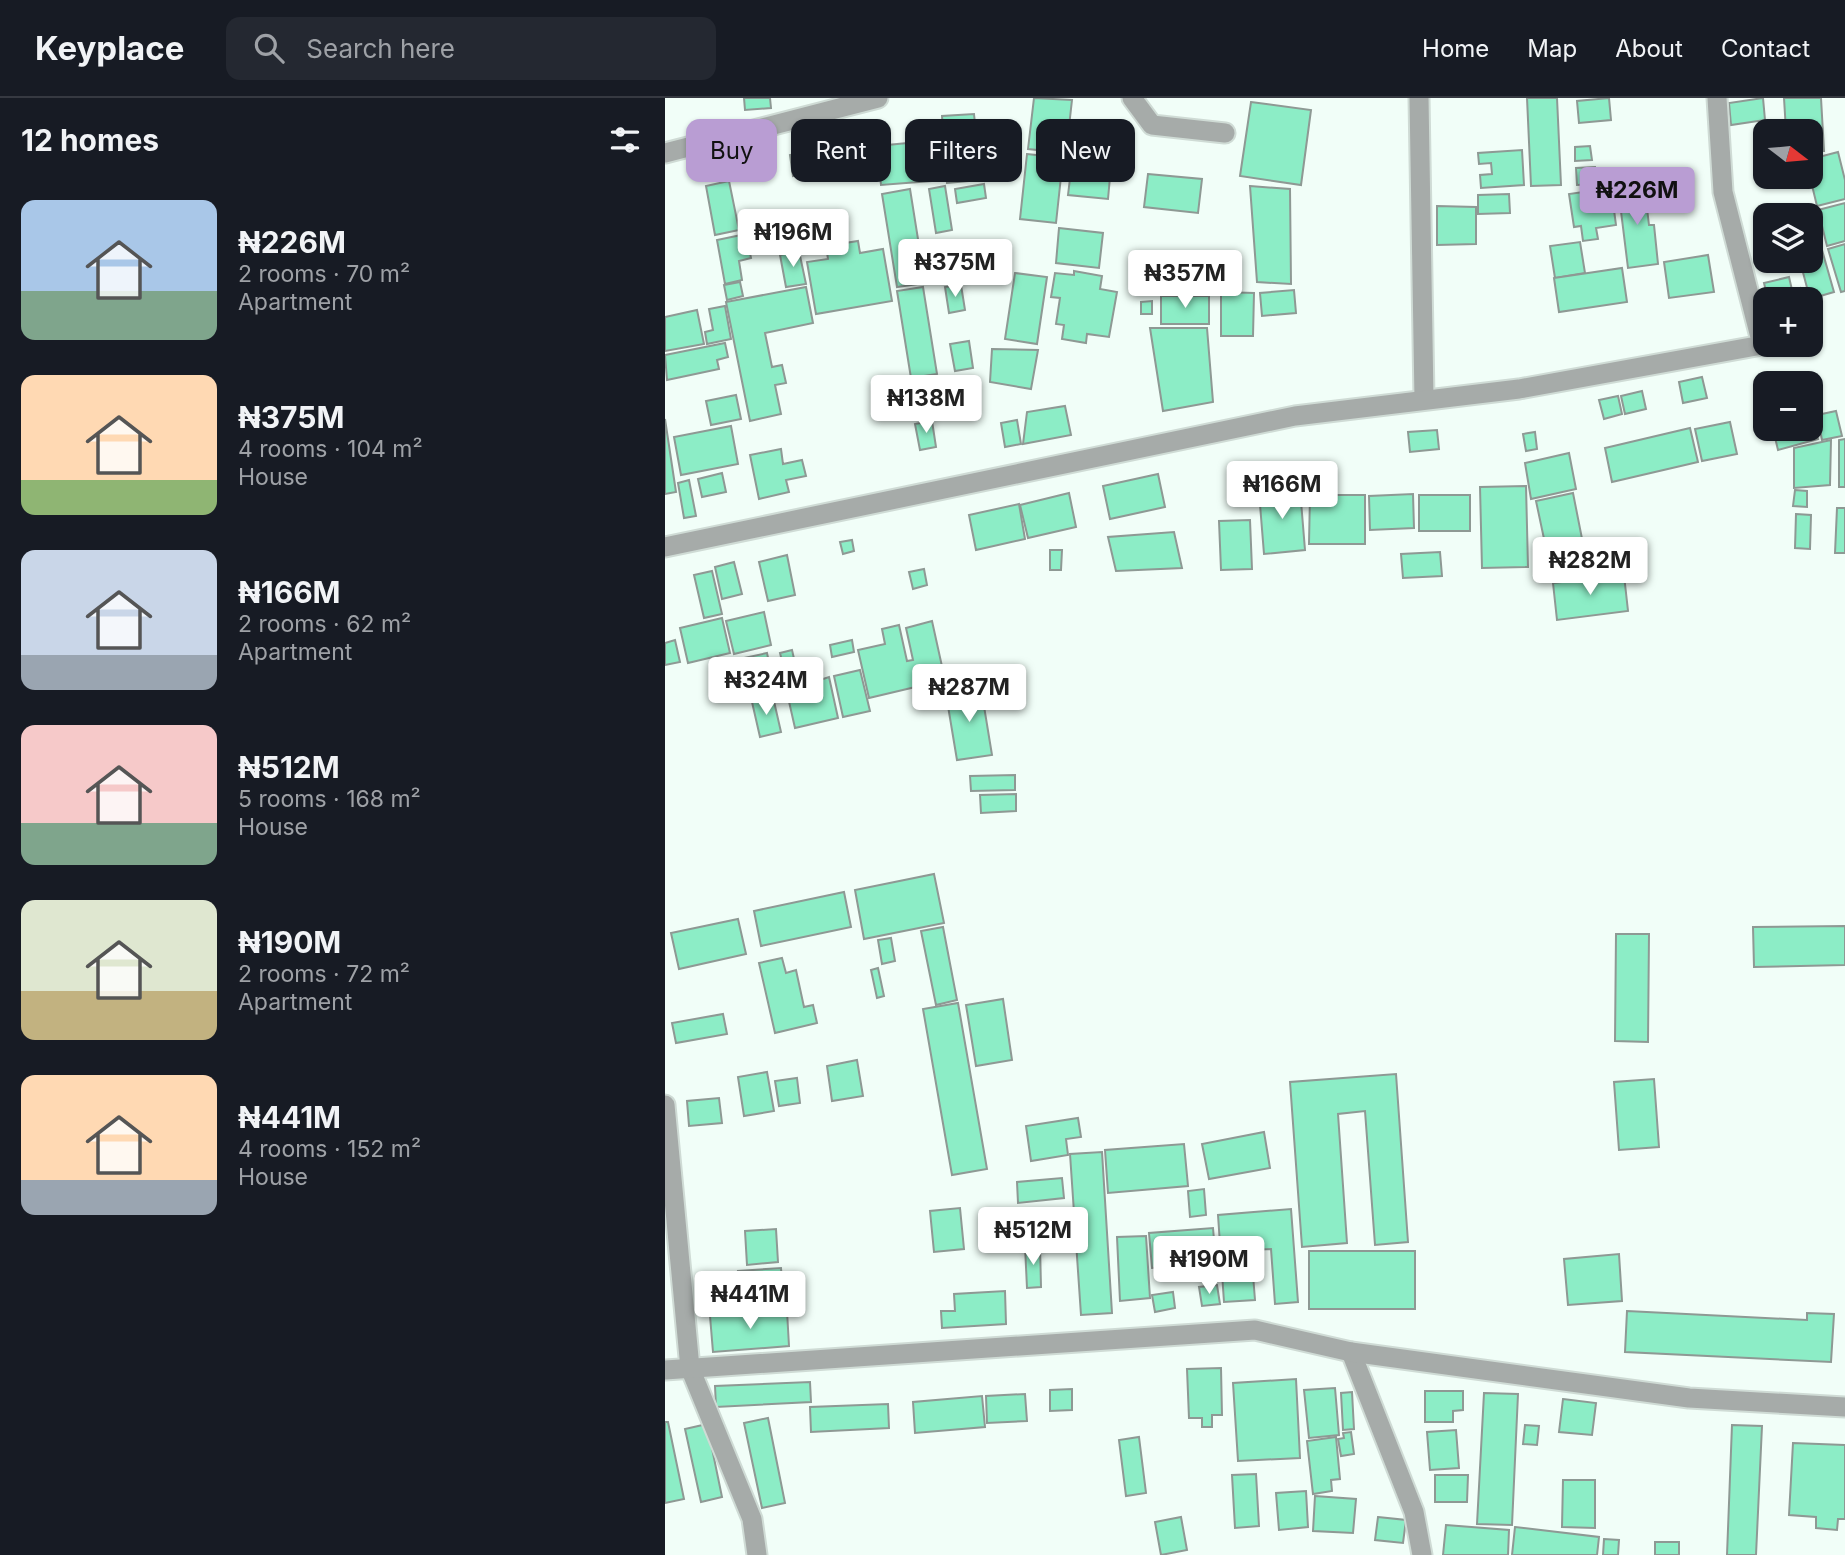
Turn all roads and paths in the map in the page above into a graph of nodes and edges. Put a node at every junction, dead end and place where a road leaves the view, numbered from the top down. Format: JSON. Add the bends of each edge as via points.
{"nodes":[{"id":1,"x":878,"y":98,"type":"edge"},
{"id":2,"x":1132,"y":98,"type":"edge"},
{"id":3,"x":1419,"y":98,"type":"edge"},
{"id":4,"x":1717,"y":98,"type":"edge"},
{"id":5,"x":1225,"y":133,"type":"dead end"},
{"id":6,"x":665,"y":153,"type":"edge"},
{"id":7,"x":1424,"y":399,"type":"junction"},
{"id":8,"x":665,"y":547,"type":"edge"},
{"id":9,"x":665,"y":1105,"type":"edge"},
{"id":10,"x":1350,"y":1352,"type":"junction"},
{"id":11,"x":690,"y":1368,"type":"junction"},
{"id":12,"x":665,"y":1370,"type":"edge"},
{"id":13,"x":1845,"y":1407,"type":"edge"},
{"id":14,"x":757,"y":1555,"type":"edge"},
{"id":15,"x":1422,"y":1555,"type":"edge"}],
"edges":[{"from":1,"to":6,"type":"street"},
{"from":2,"to":5,"type":"street","via":[[1152,125]]},
{"from":3,"to":7,"type":"street"},
{"from":4,"to":7,"type":"street","via":[[1723,192],[1762,345],[1519,389]]},
{"from":7,"to":8,"type":"street","via":[[1295,416]]},
{"from":9,"to":11,"type":"street"},
{"from":10,"to":11,"type":"street","via":[[1255,1330]]},
{"from":10,"to":13,"type":"street","via":[[1689,1398]]},
{"from":10,"to":15,"type":"street","via":[[1414,1512]]},
{"from":11,"to":12,"type":"street"},
{"from":11,"to":14,"type":"street","via":[[752,1518]]}]}
